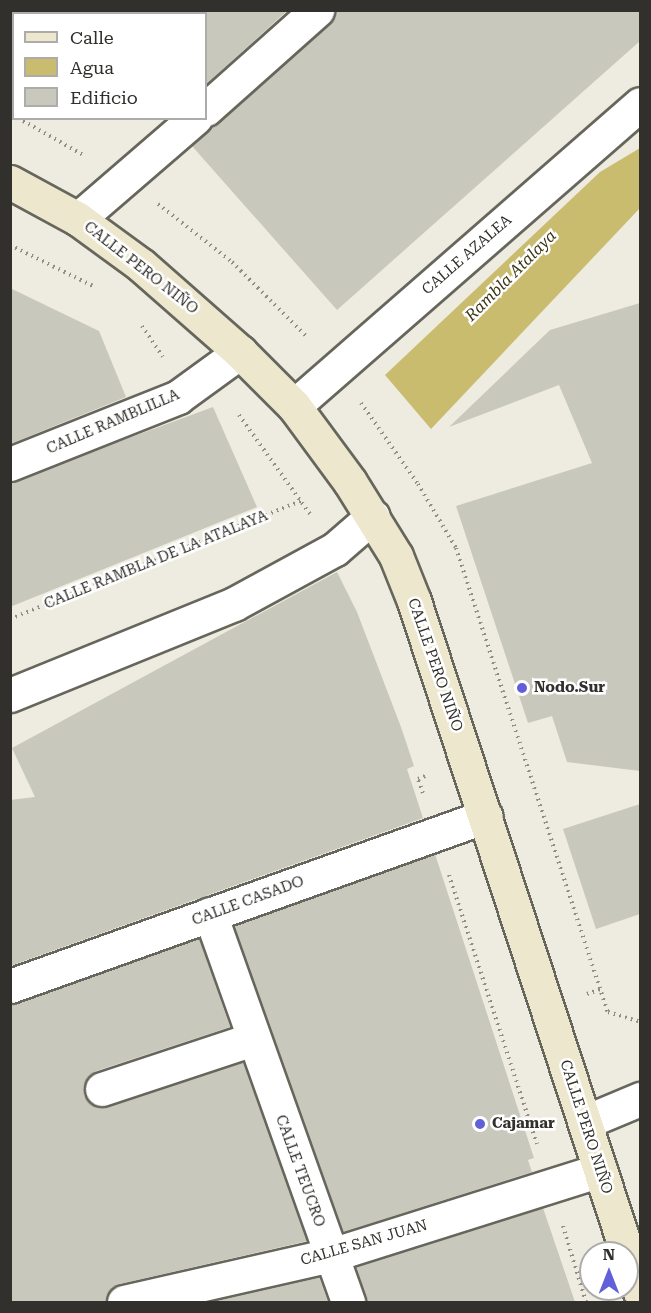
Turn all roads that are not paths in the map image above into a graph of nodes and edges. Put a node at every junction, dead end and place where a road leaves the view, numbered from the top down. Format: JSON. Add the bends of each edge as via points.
{"nodes":[{"id":1,"x":317,"y":10,"type":"edge"},
{"id":2,"x":640,"y":104,"type":"edge"},
{"id":3,"x":207,"y":108,"type":"edge"},
{"id":4,"x":193,"y":120,"type":"edge"},
{"id":5,"x":10,"y":182,"type":"edge"},
{"id":6,"x":78,"y":219,"type":"junction"},
{"id":7,"x":240,"y":351,"type":"junction"},
{"id":8,"x":294,"y":406,"type":"junction"},
{"id":9,"x":10,"y":464,"type":"edge"},
{"id":10,"x":373,"y":516,"type":"junction"},
{"id":11,"x":10,"y":695,"type":"edge"},
{"id":12,"x":486,"y":816,"type":"junction"},
{"id":13,"x":210,"y":914,"type":"junction"},
{"id":14,"x":10,"y":986,"type":"edge"},
{"id":15,"x":252,"y":1040,"type":"junction"},
{"id":16,"x":102,"y":1089,"type":"dead end"},
{"id":17,"x":640,"y":1099,"type":"edge"},
{"id":18,"x":585,"y":1122,"type":"junction"},
{"id":19,"x":600,"y":1170,"type":"junction"},
{"id":20,"x":331,"y":1255,"type":"junction"},
{"id":21,"x":640,"y":1292,"type":"edge"},
{"id":22,"x":124,"y":1302,"type":"edge"},
{"id":23,"x":348,"y":1302,"type":"edge"}],
"edges":[{"from":1,"to":3,"type":"street"},
{"from":2,"to":8,"type":"street","name":"CALLE AZALEA"},
{"from":4,"to":6,"type":"street"},
{"from":5,"to":6,"type":"street","name":"CALLE PERO NIÑO"},
{"from":6,"to":7,"type":"street","name":"CALLE PERO NIÑO","via":[[173,291]]},
{"from":7,"to":8,"type":"street","name":"CALLE PERO NIÑO"},
{"from":7,"to":9,"type":"street","name":"CALLE RAMBLILLA","via":[[178,397]]},
{"from":8,"to":10,"type":"street","name":"CALLE PERO NIÑO"},
{"from":10,"to":11,"type":"street","via":[[335,549],[234,604]]},
{"from":10,"to":12,"type":"street","name":"CALLE PERO NIÑO","via":[[414,601]]},
{"from":12,"to":13,"type":"street","name":"CALLE CASADO"},
{"from":12,"to":18,"type":"street","name":"CALLE PERO NIÑO"},
{"from":13,"to":14,"type":"street","name":"CALLE CASADO"},
{"from":13,"to":15,"type":"street","name":"CALLE TEUCRO"},
{"from":15,"to":16,"type":"street"},
{"from":15,"to":20,"type":"street","name":"CALLE TEUCRO"},
{"from":17,"to":18,"type":"street"},
{"from":18,"to":19,"type":"street","name":"CALLE PERO NIÑO"},
{"from":19,"to":20,"type":"street","name":"CALLE SAN JUAN"},
{"from":19,"to":21,"type":"street","name":"CALLE PERO NIÑO"},
{"from":20,"to":22,"type":"street","name":"CALLE SAN JUAN"},
{"from":20,"to":23,"type":"street","name":"CALLE TEUCRO"}]}
